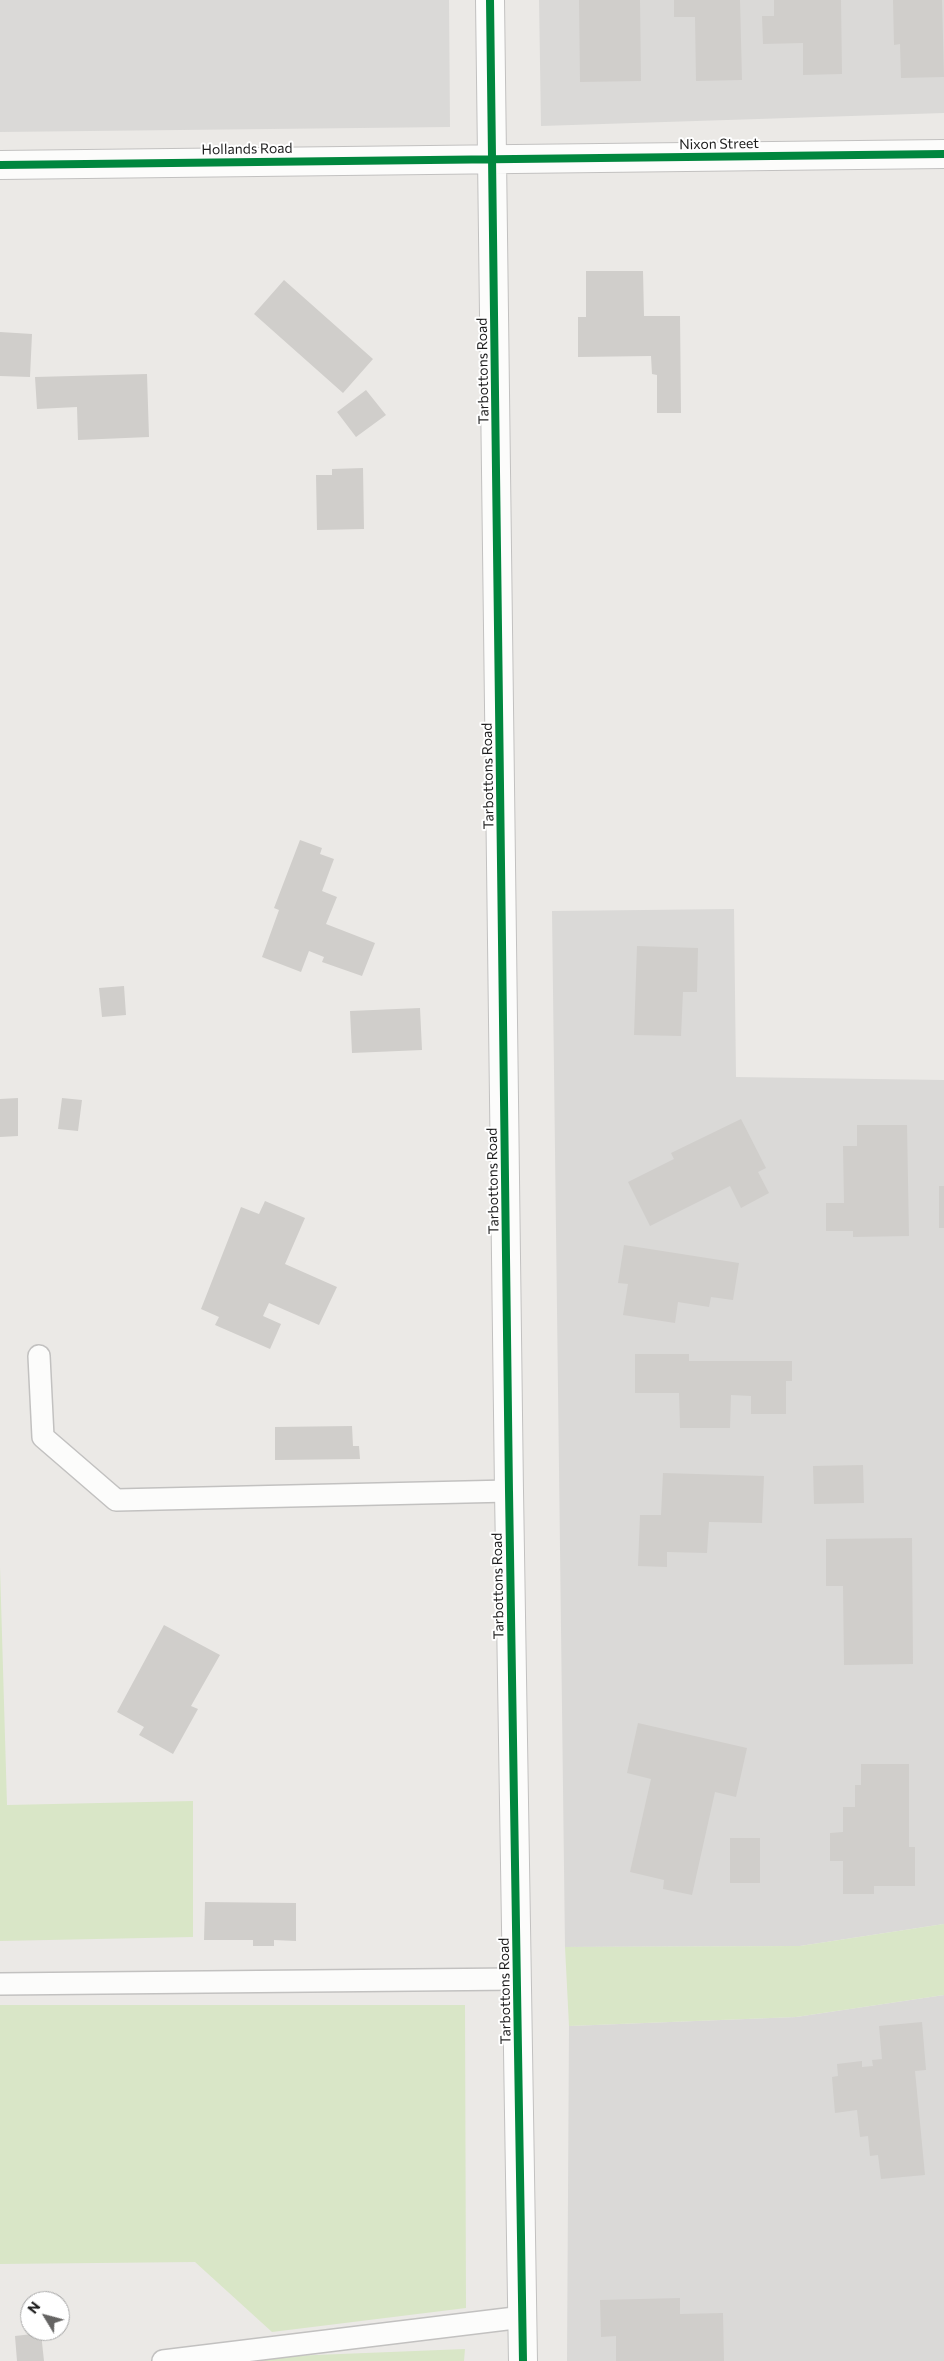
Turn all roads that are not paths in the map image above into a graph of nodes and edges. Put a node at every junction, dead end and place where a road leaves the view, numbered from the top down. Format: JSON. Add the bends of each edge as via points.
{"nodes":[{"id":1,"x":490,"y":0,"type":"edge"},
{"id":2,"x":944,"y":154,"type":"edge"},
{"id":3,"x":494,"y":158,"type":"junction"},
{"id":4,"x":0,"y":165,"type":"edge"},
{"id":5,"x":39,"y":1356,"type":"dead end"},
{"id":6,"x":509,"y":1491,"type":"junction"},
{"id":7,"x":518,"y":1979,"type":"junction"},
{"id":8,"x":0,"y":1984,"type":"edge"},
{"id":9,"x":523,"y":2317,"type":"junction"},
{"id":10,"x":162,"y":2361,"type":"edge"},
{"id":11,"x":523,"y":2361,"type":"edge"}],
"edges":[{"from":1,"to":3,"type":"street","name":"Tarbottons Road"},
{"from":2,"to":3,"type":"street","name":"Nixon Street"},
{"from":3,"to":4,"type":"street","name":"Hollands Road"},
{"from":3,"to":6,"type":"street","name":"Tarbottons Road"},
{"from":5,"to":6,"type":"lane","via":[[43,1437],[116,1500]]},
{"from":6,"to":7,"type":"street","name":"Tarbottons Road"},
{"from":7,"to":8,"type":"lane"},
{"from":7,"to":9,"type":"street","name":"Tarbottons Road"},
{"from":9,"to":10,"type":"lane"},
{"from":9,"to":11,"type":"street","name":"Tarbottons Road"}]}
